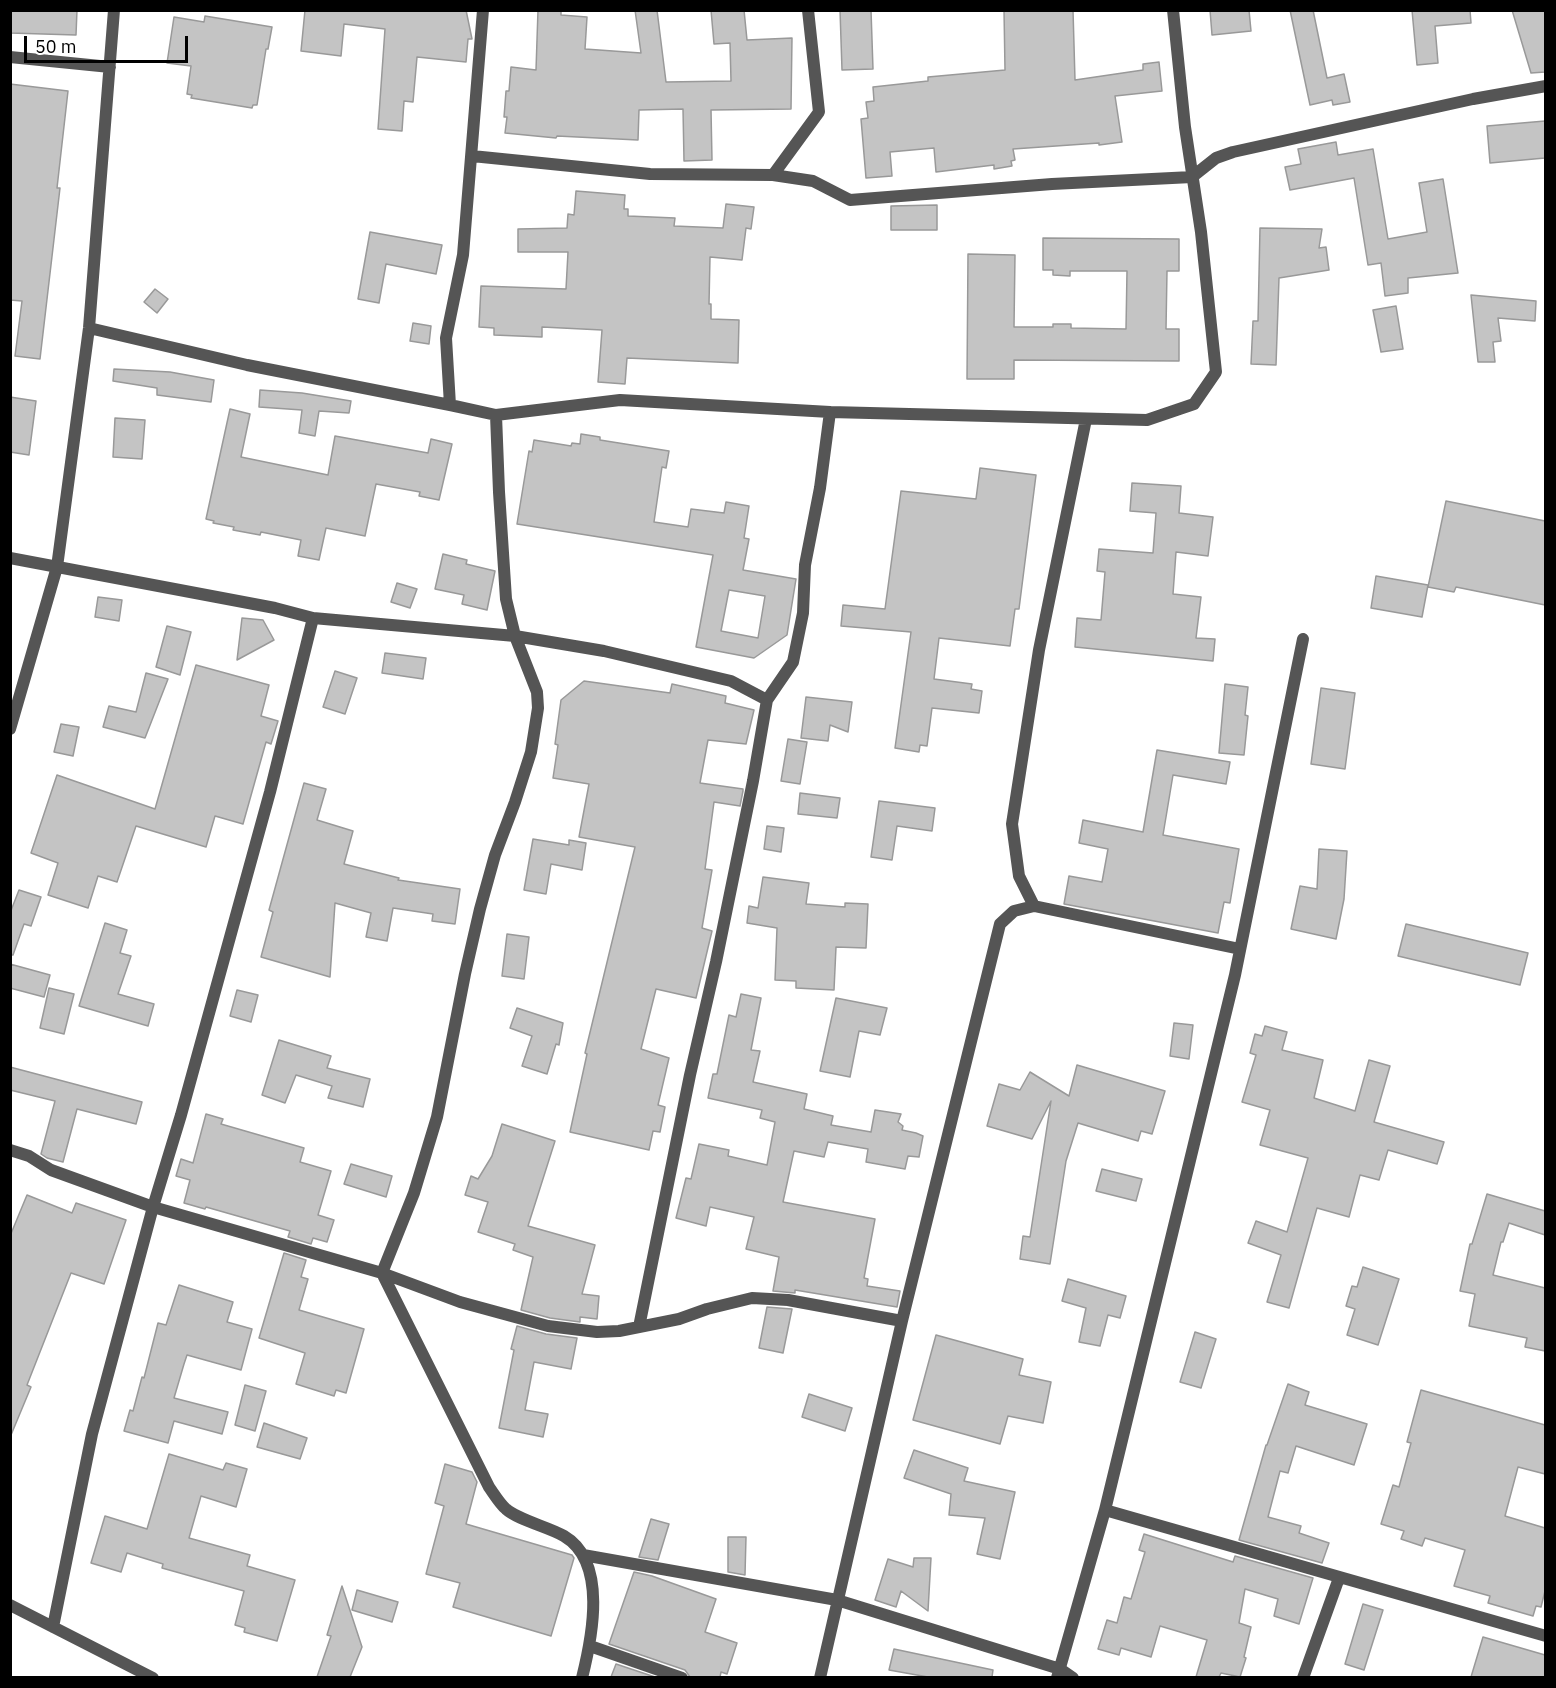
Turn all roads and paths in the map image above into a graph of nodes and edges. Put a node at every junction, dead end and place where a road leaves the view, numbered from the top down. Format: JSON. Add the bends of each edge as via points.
{"nodes":[{"id":1,"x":114,"y":10,"type":"edge"},
{"id":2,"x":483,"y":10,"type":"edge"},
{"id":3,"x":808,"y":10,"type":"edge"},
{"id":4,"x":1173,"y":10,"type":"edge"},
{"id":5,"x":10,"y":57,"type":"edge"},
{"id":6,"x":110,"y":67,"type":"junction"},
{"id":7,"x":1545,"y":86,"type":"edge"},
{"id":8,"x":472,"y":156,"type":"junction"},
{"id":9,"x":773,"y":175,"type":"junction"},
{"id":10,"x":1192,"y":177,"type":"junction"},
{"id":11,"x":89,"y":328,"type":"junction"},
{"id":12,"x":450,"y":405,"type":"junction"},
{"id":13,"x":830,"y":412,"type":"junction"},
{"id":14,"x":496,"y":416,"type":"junction"},
{"id":15,"x":1086,"y":419,"type":"junction"},
{"id":16,"x":10,"y":558,"type":"edge"},
{"id":17,"x":57,"y":567,"type":"junction"},
{"id":18,"x":313,"y":618,"type":"junction"},
{"id":19,"x":515,"y":636,"type":"junction"},
{"id":20,"x":1303,"y":639,"type":"dead end"},
{"id":21,"x":767,"y":700,"type":"junction"},
{"id":22,"x":10,"y":729,"type":"edge"},
{"id":23,"x":1034,"y":906,"type":"junction"},
{"id":24,"x":1240,"y":949,"type":"junction"},
{"id":25,"x":10,"y":1150,"type":"edge"},
{"id":26,"x":153,"y":1207,"type":"junction"},
{"id":27,"x":382,"y":1273,"type":"junction"},
{"id":28,"x":902,"y":1321,"type":"junction"},
{"id":29,"x":639,"y":1328,"type":"junction"},
{"id":30,"x":1105,"y":1510,"type":"junction"},
{"id":31,"x":583,"y":1555,"type":"junction"},
{"id":32,"x":1340,"y":1578,"type":"junction"},
{"id":33,"x":837,"y":1600,"type":"junction"},
{"id":34,"x":10,"y":1605,"type":"edge"},
{"id":35,"x":53,"y":1627,"type":"junction"},
{"id":36,"x":1545,"y":1636,"type":"edge"},
{"id":37,"x":590,"y":1646,"type":"junction"},
{"id":38,"x":1058,"y":1673,"type":"edge"},
{"id":39,"x":153,"y":1677,"type":"edge"},
{"id":40,"x":582,"y":1677,"type":"edge"},
{"id":41,"x":682,"y":1677,"type":"edge"},
{"id":42,"x":820,"y":1677,"type":"edge"},
{"id":43,"x":1073,"y":1677,"type":"edge"},
{"id":44,"x":1303,"y":1677,"type":"edge"}],
"edges":[{"from":1,"to":6,"type":"street"},
{"from":2,"to":8,"type":"street"},
{"from":3,"to":9,"type":"street","via":[[819,112]]},
{"from":4,"to":10,"type":"street"},
{"from":5,"to":6,"type":"street"},
{"from":6,"to":11,"type":"street"},
{"from":7,"to":10,"type":"street","via":[[1233,152],[1216,158]]},
{"from":8,"to":9,"type":"street","via":[[650,174]]},
{"from":8,"to":12,"type":"street","via":[[462,255],[446,338]]},
{"from":9,"to":10,"type":"street","via":[[813,181],[850,200]]},
{"from":10,"to":15,"type":"street","via":[[1216,372],[1194,404],[1147,420]]},
{"from":11,"to":12,"type":"street","via":[[246,365]]},
{"from":11,"to":17,"type":"street"},
{"from":12,"to":14,"type":"street"},
{"from":13,"to":14,"type":"street","via":[[620,400]]},
{"from":13,"to":15,"type":"street"},
{"from":13,"to":21,"type":"street","via":[[793,662]]},
{"from":14,"to":19,"type":"street","via":[[506,599]]},
{"from":15,"to":23,"type":"street","via":[[1039,650],[1012,824],[1019,876]]},
{"from":16,"to":17,"type":"street"},
{"from":17,"to":18,"type":"street"},
{"from":17,"to":22,"type":"street"},
{"from":18,"to":19,"type":"street"},
{"from":18,"to":26,"type":"street","via":[[270,792]]},
{"from":19,"to":21,"type":"street","via":[[604,651],[731,681]]},
{"from":19,"to":27,"type":"street","via":[[537,692],[531,752],[480,909],[436,1117],[414,1193]]},
{"from":20,"to":24,"type":"street"},
{"from":21,"to":29,"type":"street"},
{"from":23,"to":24,"type":"street"},
{"from":23,"to":28,"type":"street","via":[[1014,911],[1000,924]]},
{"from":24,"to":30,"type":"street"},
{"from":25,"to":26,"type":"street","via":[[51,1170]]},
{"from":26,"to":27,"type":"street"},
{"from":26,"to":35,"type":"street","via":[[92,1434]]},
{"from":27,"to":29,"type":"street","via":[[460,1302],[548,1326],[597,1332]]},
{"from":27,"to":31,"type":"street","via":[[489,1487],[506,1510],[566,1537]]},
{"from":28,"to":29,"type":"street","via":[[788,1299],[752,1298]]},
{"from":28,"to":33,"type":"street"},
{"from":30,"to":32,"type":"street"},
{"from":30,"to":38,"type":"street"},
{"from":31,"to":33,"type":"street"},
{"from":31,"to":37,"type":"street","via":[[593,1586]]},
{"from":32,"to":36,"type":"street"},
{"from":32,"to":44,"type":"street"},
{"from":33,"to":38,"type":"street"},
{"from":33,"to":42,"type":"street"},
{"from":34,"to":35,"type":"street"},
{"from":35,"to":39,"type":"street"},
{"from":37,"to":40,"type":"street"},
{"from":37,"to":41,"type":"street"},
{"from":38,"to":43,"type":"street"}]}
